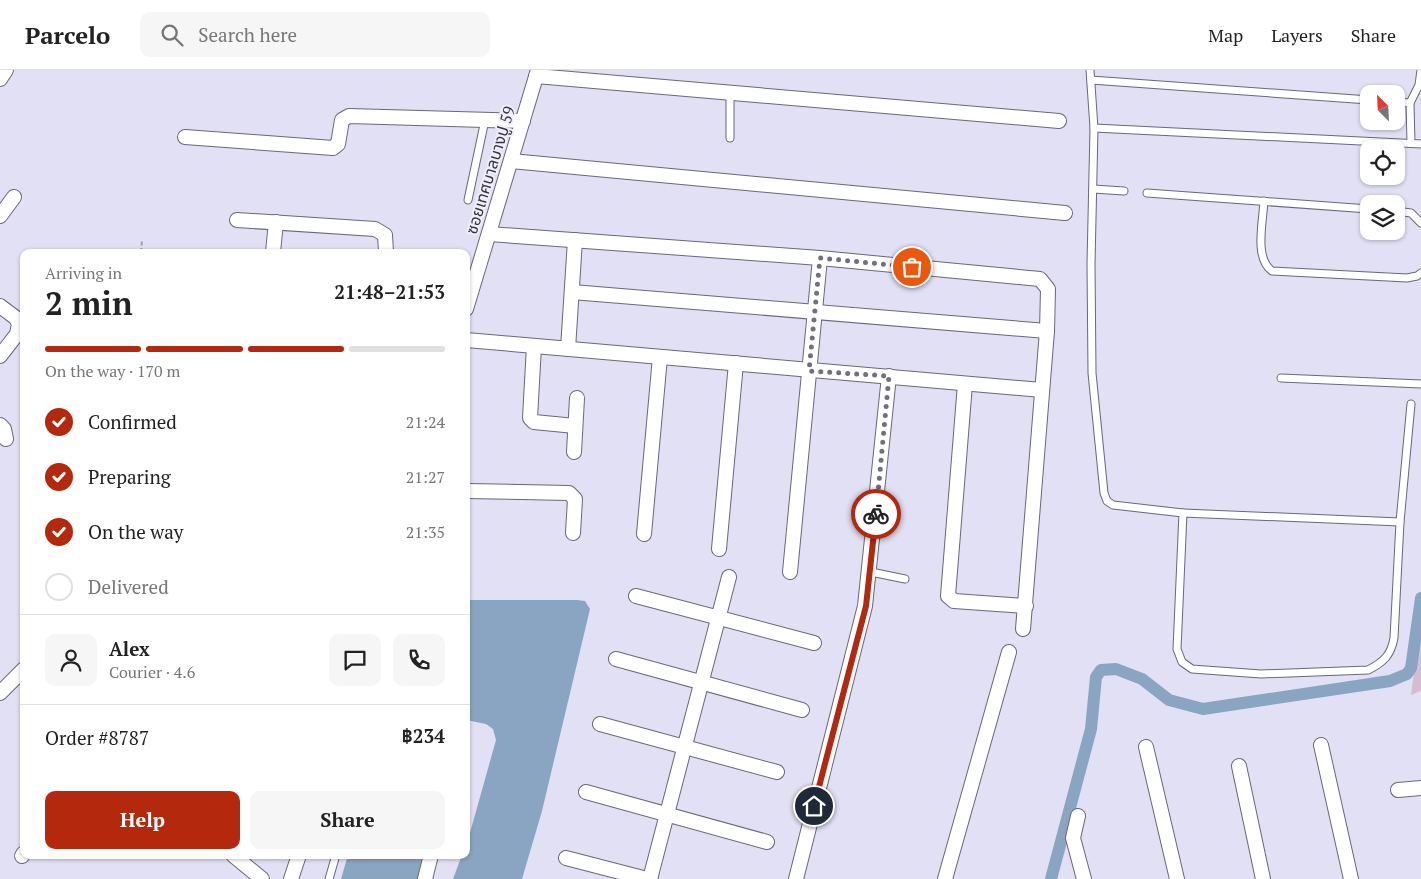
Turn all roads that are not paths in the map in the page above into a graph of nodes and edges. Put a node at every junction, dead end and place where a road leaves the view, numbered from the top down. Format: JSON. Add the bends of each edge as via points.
{"nodes":[{"id":1,"x":6,"y":70,"type":"edge"},
{"id":2,"x":1090,"y":70,"type":"edge"},
{"id":3,"x":1421,"y":70,"type":"edge"},
{"id":4,"x":537,"y":73,"type":"edge"},
{"id":5,"x":0,"y":78,"type":"edge"},
{"id":6,"x":1091,"y":80,"type":"junction"},
{"id":7,"x":730,"y":93,"type":"junction"},
{"id":8,"x":1360,"y":99,"type":"edge"},
{"id":9,"x":1405,"y":103,"type":"edge"},
{"id":10,"x":1410,"y":103,"type":"junction"},
{"id":11,"x":485,"y":120,"type":"junction"},
{"id":12,"x":522,"y":121,"type":"junction"},
{"id":13,"x":1059,"y":121,"type":"dead end"},
{"id":14,"x":1094,"y":128,"type":"junction"},
{"id":15,"x":185,"y":137,"type":"dead end"},
{"id":16,"x":730,"y":138,"type":"dead end"},
{"id":17,"x":1411,"y":142,"type":"junction"},
{"id":18,"x":1421,"y":144,"type":"edge"},
{"id":19,"x":511,"y":161,"type":"junction"},
{"id":20,"x":1093,"y":190,"type":"junction"},
{"id":21,"x":1124,"y":191,"type":"dead end"},
{"id":22,"x":1147,"y":192,"type":"dead end"},
{"id":23,"x":14,"y":197,"type":"dead end"},
{"id":24,"x":468,"y":200,"type":"dead end"},
{"id":25,"x":1264,"y":201,"type":"junction"},
{"id":26,"x":1360,"y":208,"type":"edge"},
{"id":27,"x":1405,"y":212,"type":"edge"},
{"id":28,"x":1065,"y":213,"type":"dead end"},
{"id":29,"x":0,"y":216,"type":"edge"},
{"id":30,"x":237,"y":220,"type":"dead end"},
{"id":31,"x":276,"y":222,"type":"junction"},
{"id":32,"x":1421,"y":223,"type":"edge"},
{"id":33,"x":489,"y":234,"type":"junction"},
{"id":34,"x":575,"y":240,"type":"junction"},
{"id":35,"x":274,"y":249,"type":"edge"},
{"id":36,"x":386,"y":249,"type":"edge"},
{"id":37,"x":820,"y":258,"type":"junction"},
{"id":38,"x":1421,"y":273,"type":"edge"},
{"id":39,"x":572,"y":292,"type":"junction"},
{"id":40,"x":470,"y":296,"type":"edge"},
{"id":41,"x":0,"y":306,"type":"edge"},
{"id":42,"x":816,"y":312,"type":"junction"},
{"id":43,"x":1047,"y":331,"type":"junction"},
{"id":44,"x":470,"y":340,"type":"edge"},
{"id":45,"x":534,"y":346,"type":"junction"},
{"id":46,"x":568,"y":349,"type":"junction"},
{"id":47,"x":0,"y":356,"type":"edge"},
{"id":48,"x":660,"y":357,"type":"junction"},
{"id":49,"x":736,"y":363,"type":"junction"},
{"id":50,"x":809,"y":371,"type":"junction"},
{"id":51,"x":889,"y":376,"type":"junction"},
{"id":52,"x":1281,"y":378,"type":"dead end"},
{"id":53,"x":965,"y":384,"type":"junction"},
{"id":54,"x":1421,"y":384,"type":"edge"},
{"id":55,"x":1042,"y":390,"type":"junction"},
{"id":56,"x":577,"y":398,"type":"dead end"},
{"id":57,"x":1412,"y":404,"type":"dead end"},
{"id":58,"x":0,"y":425,"type":"edge"},
{"id":59,"x":575,"y":426,"type":"junction"},
{"id":60,"x":6,"y":439,"type":"dead end"},
{"id":61,"x":574,"y":452,"type":"dead end"},
{"id":62,"x":470,"y":491,"type":"edge"},
{"id":63,"x":1183,"y":513,"type":"junction"},
{"id":64,"x":1400,"y":522,"type":"junction"},
{"id":65,"x":573,"y":534,"type":"dead end"},
{"id":66,"x":644,"y":534,"type":"dead end"},
{"id":67,"x":719,"y":549,"type":"dead end"},
{"id":68,"x":790,"y":572,"type":"dead end"},
{"id":69,"x":870,"y":572,"type":"junction"},
{"id":70,"x":729,"y":578,"type":"dead end"},
{"id":71,"x":905,"y":578,"type":"dead end"},
{"id":72,"x":636,"y":596,"type":"dead end"},
{"id":73,"x":1026,"y":606,"type":"junction"},
{"id":74,"x":719,"y":616,"type":"junction"},
{"id":75,"x":1023,"y":629,"type":"dead end"},
{"id":76,"x":814,"y":643,"type":"dead end"},
{"id":77,"x":1009,"y":652,"type":"dead end"},
{"id":78,"x":616,"y":659,"type":"dead end"},
{"id":79,"x":20,"y":674,"type":"edge"},
{"id":80,"x":702,"y":683,"type":"junction"},
{"id":81,"x":0,"y":693,"type":"edge"},
{"id":82,"x":802,"y":710,"type":"dead end"},
{"id":83,"x":600,"y":724,"type":"dead end"},
{"id":84,"x":1321,"y":745,"type":"dead end"},
{"id":85,"x":1146,"y":747,"type":"dead end"},
{"id":86,"x":685,"y":748,"type":"junction"},
{"id":87,"x":1238,"y":766,"type":"dead end"},
{"id":88,"x":777,"y":772,"type":"dead end"},
{"id":89,"x":1421,"y":788,"type":"edge"},
{"id":90,"x":1398,"y":790,"type":"dead end"},
{"id":91,"x":586,"y":792,"type":"dead end"},
{"id":92,"x":668,"y":814,"type":"junction"},
{"id":93,"x":1078,"y":816,"type":"dead end"},
{"id":94,"x":767,"y":842,"type":"dead end"},
{"id":95,"x":566,"y":858,"type":"dead end"},
{"id":96,"x":238,"y":859,"type":"edge"},
{"id":97,"x":298,"y":859,"type":"edge"},
{"id":98,"x":335,"y":859,"type":"edge"},
{"id":99,"x":430,"y":859,"type":"edge"},
{"id":100,"x":262,"y":879,"type":"edge"},
{"id":101,"x":291,"y":879,"type":"edge"},
{"id":102,"x":329,"y":879,"type":"edge"},
{"id":103,"x":425,"y":879,"type":"edge"},
{"id":104,"x":649,"y":879,"type":"edge"},
{"id":105,"x":796,"y":879,"type":"edge"},
{"id":106,"x":945,"y":879,"type":"edge"},
{"id":107,"x":1084,"y":879,"type":"edge"},
{"id":108,"x":1177,"y":879,"type":"edge"},
{"id":109,"x":1263,"y":879,"type":"edge"},
{"id":110,"x":1351,"y":879,"type":"edge"}],
"edges":[{"from":1,"to":5,"type":"street"},
{"from":2,"to":6,"type":"lane"},
{"from":3,"to":10,"type":"lane","via":[[1419,86]]},
{"from":4,"to":7,"type":"street"},
{"from":4,"to":12,"type":"street","name":"ซอยเทศบาลบางปู 59"},
{"from":6,"to":8,"type":"lane"},
{"from":6,"to":14,"type":"lane"},
{"from":7,"to":13,"type":"street"},
{"from":7,"to":16,"type":"lane"},
{"from":9,"to":10,"type":"lane"},
{"from":10,"to":17,"type":"lane"},
{"from":11,"to":12,"type":"street"},
{"from":11,"to":15,"type":"street","via":[[349,116],[342,120],[338,144],[333,148]]},
{"from":11,"to":24,"type":"lane"},
{"from":12,"to":19,"type":"street","name":"ซอยเทศบาลบางปู 59"},
{"from":14,"to":17,"type":"lane"},
{"from":14,"to":20,"type":"lane"},
{"from":17,"to":18,"type":"lane"},
{"from":19,"to":28,"type":"street"},
{"from":19,"to":33,"type":"street","name":"ซอยเทศบาลบางปู 59"},
{"from":20,"to":21,"type":"lane"},
{"from":20,"to":63,"type":"lane","via":[[1092,373],[1104,493],[1113,505]]},
{"from":22,"to":25,"type":"lane"},
{"from":23,"to":29,"type":"street"},
{"from":25,"to":26,"type":"lane"},
{"from":25,"to":38,"type":"lane","via":[[1262,257],[1272,271],[1408,278]]},
{"from":27,"to":32,"type":"lane","via":[[1411,212]]},
{"from":30,"to":31,"type":"street"},
{"from":31,"to":35,"type":"street"},
{"from":31,"to":36,"type":"street","via":[[375,229],[385,234]]},
{"from":33,"to":34,"type":"street"},
{"from":33,"to":40,"type":"street","name":"ซอยเทศบาลบางปู 59"},
{"from":34,"to":37,"type":"street"},
{"from":34,"to":39,"type":"street"},
{"from":37,"to":42,"type":"street"},
{"from":37,"to":43,"type":"street","via":[[1040,279],[1048,288]]},
{"from":39,"to":42,"type":"street"},
{"from":39,"to":46,"type":"street"},
{"from":41,"to":47,"type":"street","via":[[19,324],[17,334]]},
{"from":42,"to":43,"type":"street"},
{"from":42,"to":50,"type":"street"},
{"from":43,"to":55,"type":"street"},
{"from":44,"to":45,"type":"street"},
{"from":45,"to":46,"type":"street"},
{"from":45,"to":59,"type":"street","via":[[530,418],[534,422]]},
{"from":46,"to":48,"type":"street"},
{"from":48,"to":49,"type":"street"},
{"from":48,"to":66,"type":"street"},
{"from":49,"to":50,"type":"street"},
{"from":49,"to":67,"type":"street"},
{"from":50,"to":51,"type":"street"},
{"from":50,"to":68,"type":"street"},
{"from":51,"to":53,"type":"street"},
{"from":51,"to":69,"type":"street"},
{"from":52,"to":54,"type":"lane"},
{"from":53,"to":55,"type":"street"},
{"from":53,"to":73,"type":"street","via":[[948,596],[954,601]]},
{"from":55,"to":73,"type":"street"},
{"from":56,"to":59,"type":"street"},
{"from":57,"to":64,"type":"lane"},
{"from":58,"to":60,"type":"street"},
{"from":59,"to":61,"type":"street"},
{"from":62,"to":65,"type":"street","via":[[569,494],[575,499]]},
{"from":63,"to":64,"type":"lane"},
{"from":63,"to":64,"type":"lane","via":[[1177,649],[1182,662],[1192,669],[1261,674],[1368,670],[1382,663],[1392,651],[1394,638]]},
{"from":69,"to":71,"type":"lane"},
{"from":69,"to":105,"type":"street","via":[[866,606]]},
{"from":70,"to":74,"type":"street"},
{"from":72,"to":74,"type":"street"},
{"from":73,"to":75,"type":"street"},
{"from":74,"to":76,"type":"street"},
{"from":74,"to":80,"type":"street"},
{"from":77,"to":106,"type":"street"},
{"from":78,"to":80,"type":"street"},
{"from":79,"to":81,"type":"street"},
{"from":80,"to":82,"type":"street"},
{"from":80,"to":86,"type":"street"},
{"from":83,"to":86,"type":"street"},
{"from":84,"to":110,"type":"street"},
{"from":85,"to":108,"type":"street"},
{"from":86,"to":88,"type":"street"},
{"from":86,"to":92,"type":"street"},
{"from":87,"to":109,"type":"street"},
{"from":89,"to":90,"type":"street"},
{"from":91,"to":92,"type":"street"},
{"from":92,"to":94,"type":"street"},
{"from":92,"to":104,"type":"street"},
{"from":93,"to":107,"type":"street","via":[[1073,838]]},
{"from":95,"to":104,"type":"street"},
{"from":96,"to":100,"type":"street"},
{"from":97,"to":101,"type":"street"},
{"from":98,"to":102,"type":"lane"},
{"from":99,"to":103,"type":"street"}]}
